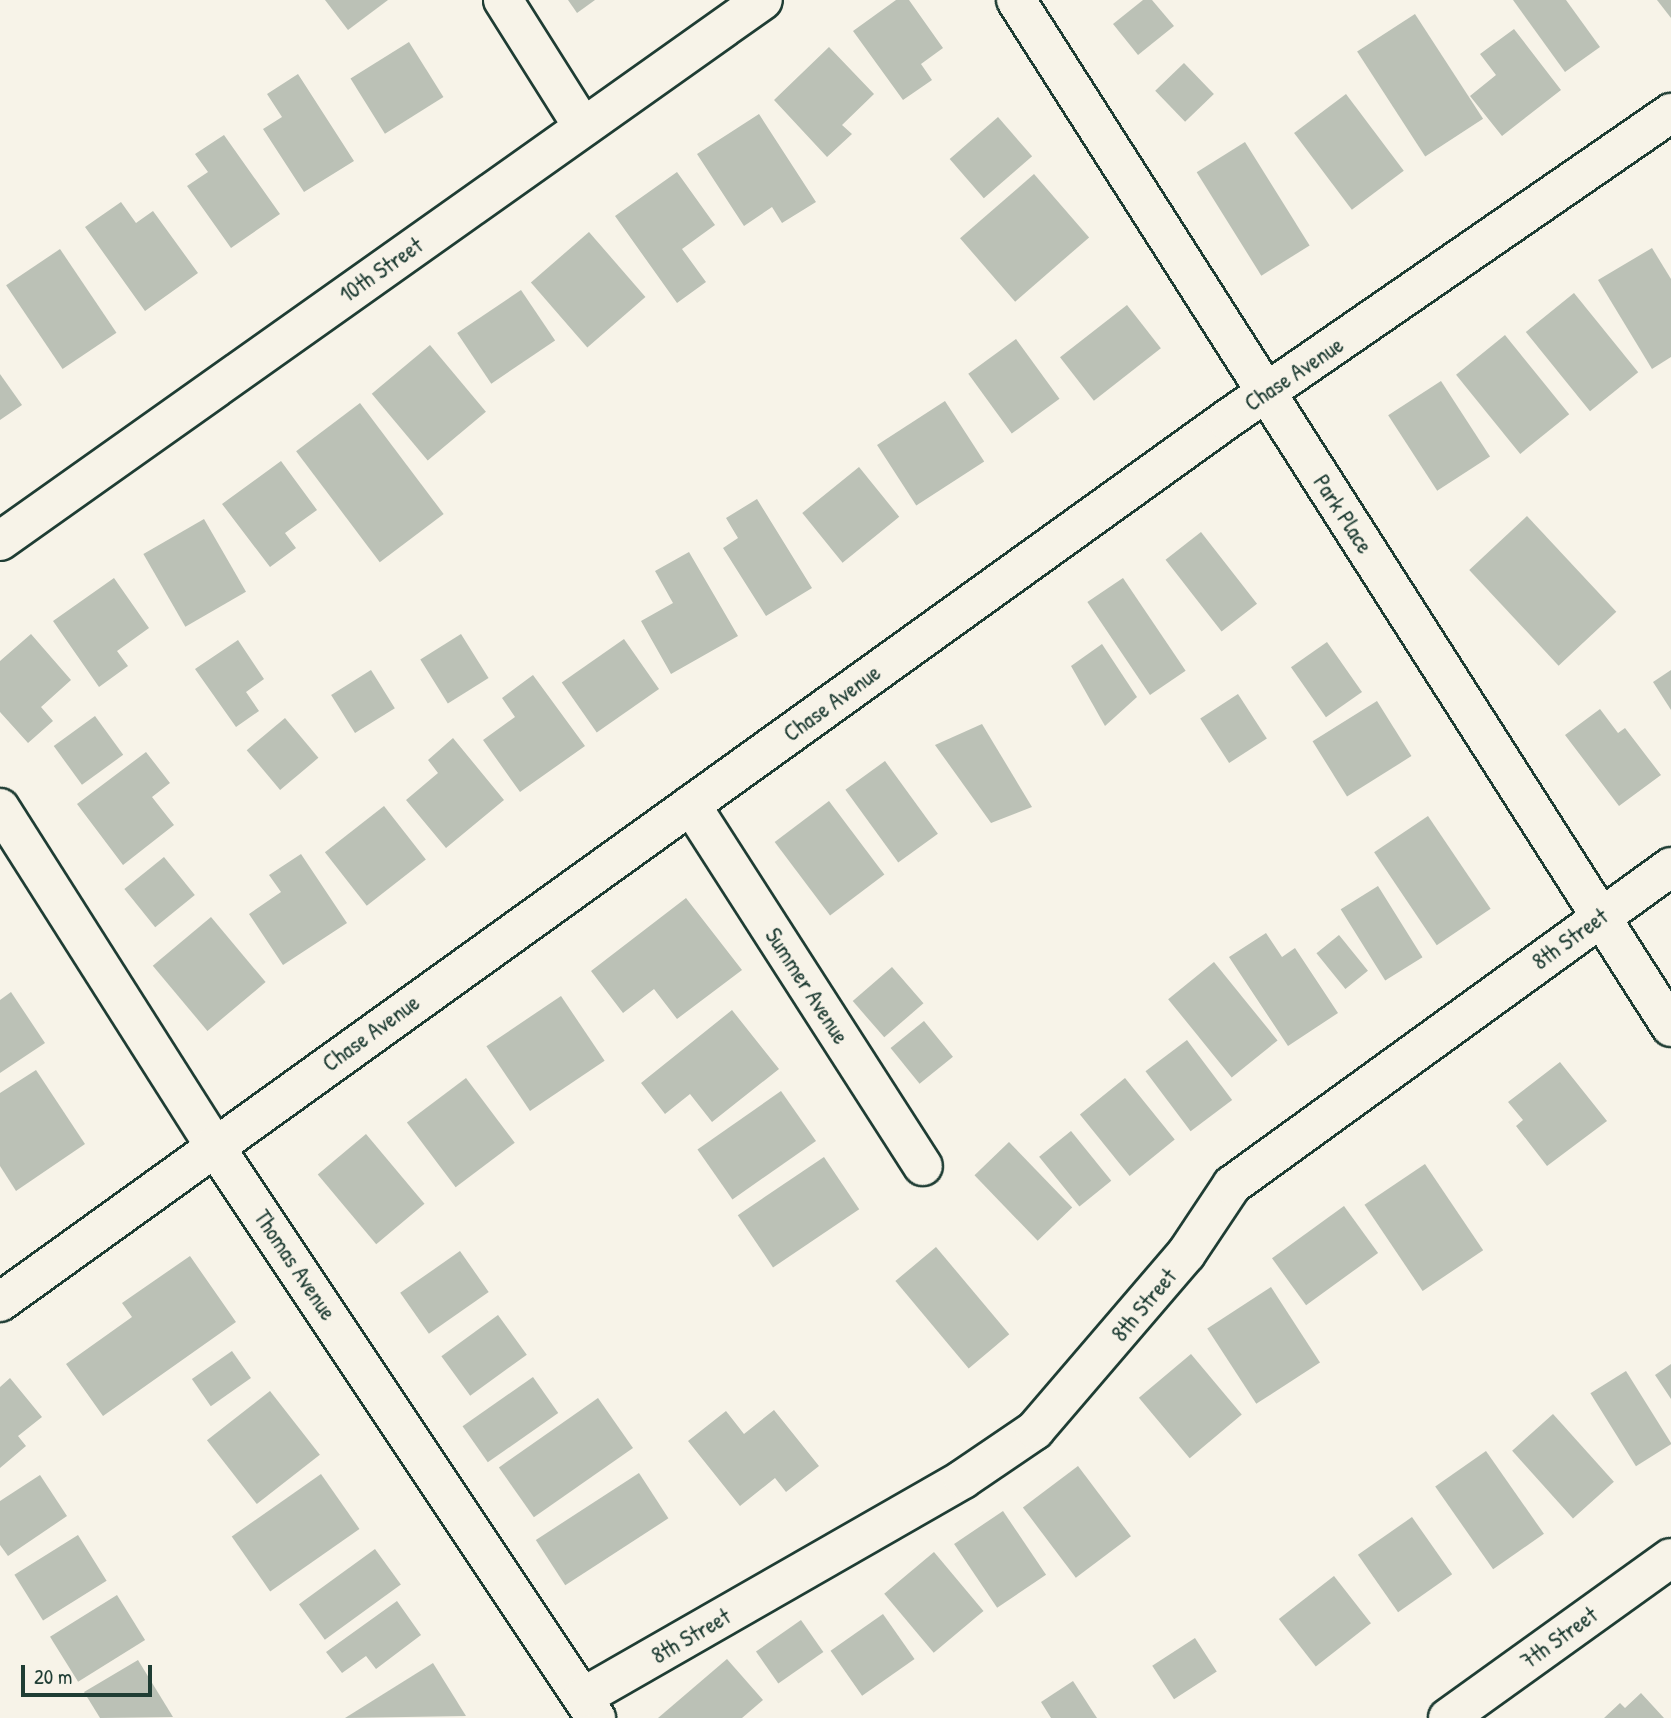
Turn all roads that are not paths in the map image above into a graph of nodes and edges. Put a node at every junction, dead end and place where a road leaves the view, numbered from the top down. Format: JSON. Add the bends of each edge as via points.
{"nodes":[{"id":1,"x":503,"y":0,"type":"edge"},
{"id":2,"x":763,"y":0,"type":"edge"},
{"id":3,"x":1016,"y":0,"type":"edge"},
{"id":4,"x":1671,"y":113,"type":"edge"},
{"id":5,"x":583,"y":127,"type":"junction"},
{"id":6,"x":1267,"y":393,"type":"junction"},
{"id":7,"x":0,"y":541,"type":"edge"},
{"id":8,"x":691,"y":805,"type":"junction"},
{"id":9,"x":0,"y":808,"type":"edge"},
{"id":10,"x":1671,"y":867,"type":"edge"},
{"id":11,"x":1602,"y":916,"type":"junction"},
{"id":12,"x":1671,"y":1027,"type":"edge"},
{"id":13,"x":214,"y":1145,"type":"junction"},
{"id":14,"x":923,"y":1166,"type":"dead end"},
{"id":15,"x":0,"y":1302,"type":"edge"},
{"id":16,"x":1671,"y":1558,"type":"edge"},
{"id":17,"x":590,"y":1708,"type":"edge"},
{"id":18,"x":1448,"y":1718,"type":"edge"}],
"edges":[{"from":1,"to":5,"type":"street"},
{"from":2,"to":5,"type":"street","name":"10th Street"},
{"from":3,"to":6,"type":"street","name":"Park Place"},
{"from":4,"to":6,"type":"street","name":"Chase Avenue"},
{"from":5,"to":7,"type":"street","name":"10th Street"},
{"from":6,"to":8,"type":"street","name":"Chase Avenue"},
{"from":6,"to":11,"type":"street","name":"Park Place"},
{"from":8,"to":13,"type":"street","name":"Chase Avenue"},
{"from":8,"to":14,"type":"street","name":"Summer Avenue"},
{"from":9,"to":13,"type":"street","name":"Thomas Avenue"},
{"from":10,"to":11,"type":"street","name":"8th Street"},
{"from":11,"to":12,"type":"street","name":"Park Place"},
{"from":11,"to":17,"type":"street","name":"8th Street","via":[[1232,1185],[1186,1254],[1035,1430]]},
{"from":13,"to":15,"type":"street","name":"Chase Avenue"},
{"from":13,"to":17,"type":"street","name":"Thomas Avenue"},
{"from":16,"to":18,"type":"street","name":"7th Street"}]}
